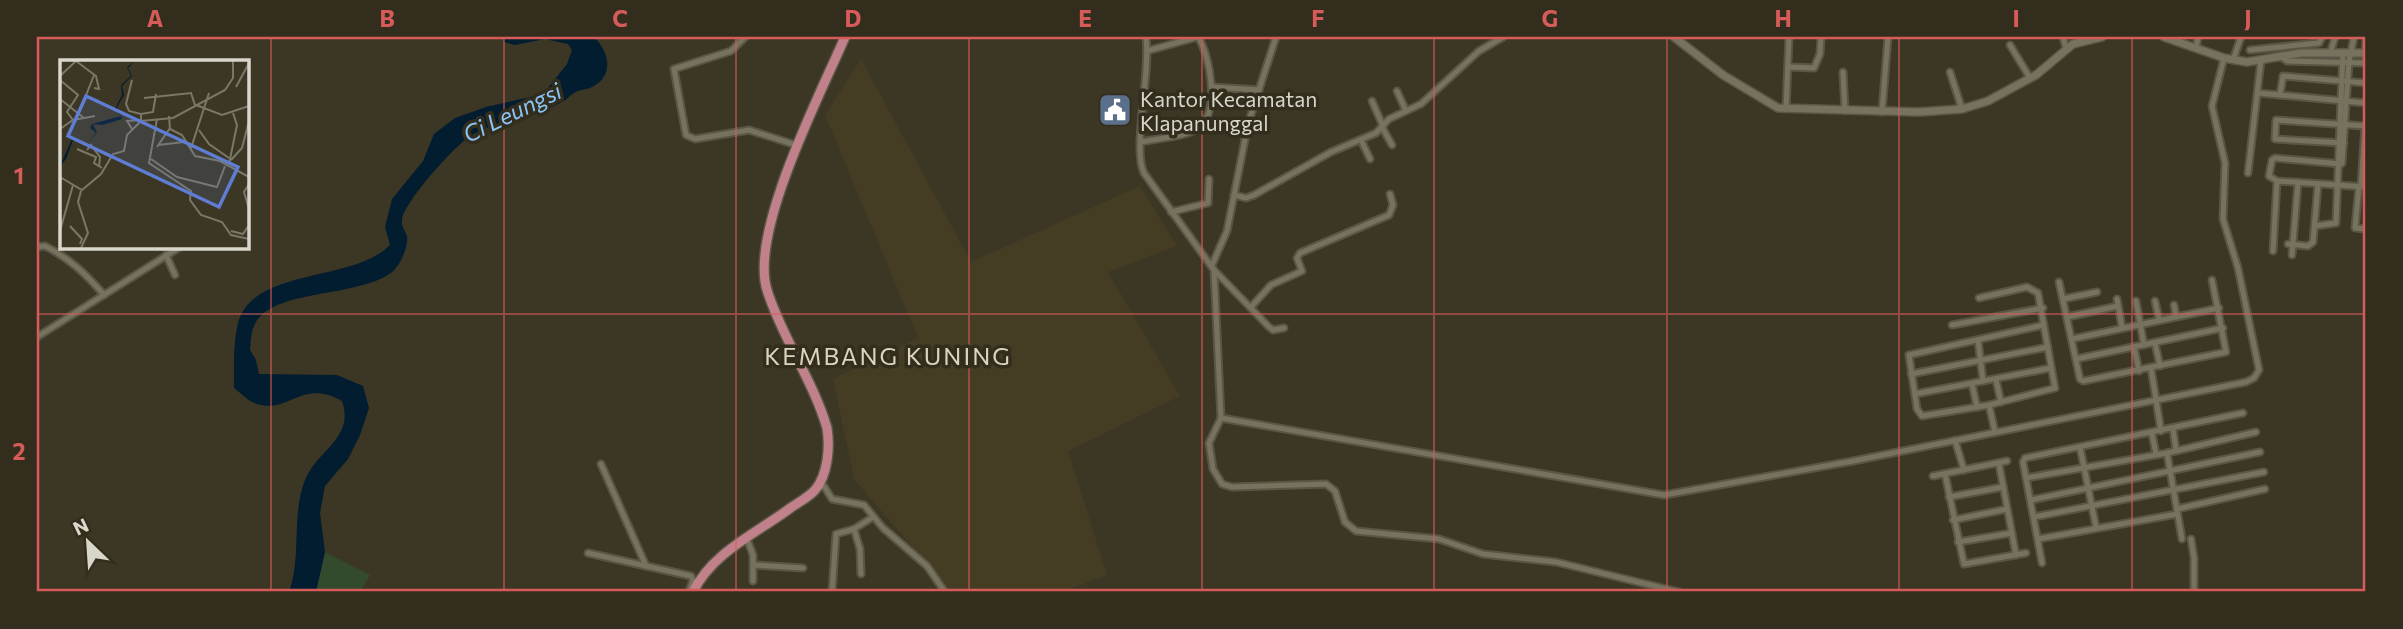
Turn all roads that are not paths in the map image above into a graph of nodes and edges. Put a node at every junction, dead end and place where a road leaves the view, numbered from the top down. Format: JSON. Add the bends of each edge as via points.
{"nodes":[{"id":1,"x":745,"y":37,"type":"edge"},
{"id":2,"x":845,"y":37,"type":"edge"},
{"id":3,"x":1146,"y":37,"type":"edge"},
{"id":4,"x":1198,"y":37,"type":"edge"},
{"id":5,"x":1276,"y":37,"type":"edge"},
{"id":6,"x":1503,"y":37,"type":"edge"},
{"id":7,"x":1676,"y":37,"type":"edge"},
{"id":8,"x":1789,"y":37,"type":"edge"},
{"id":9,"x":1821,"y":37,"type":"edge"},
{"id":10,"x":1888,"y":37,"type":"edge"},
{"id":11,"x":2063,"y":37,"type":"edge"},
{"id":12,"x":2102,"y":37,"type":"edge"},
{"id":13,"x":2164,"y":37,"type":"edge"},
{"id":14,"x":2198,"y":37,"type":"edge"},
{"id":15,"x":2241,"y":37,"type":"edge"},
{"id":16,"x":2322,"y":37,"type":"edge"},
{"id":17,"x":2335,"y":37,"type":"edge"},
{"id":18,"x":2354,"y":37,"type":"edge"},
{"id":19,"x":2366,"y":40,"type":"edge"},
{"id":20,"x":2010,"y":45,"type":"dead end"},
{"id":21,"x":2066,"y":48,"type":"junction"},
{"id":22,"x":2196,"y":48,"type":"junction"},
{"id":23,"x":2265,"y":48,"type":"junction"},
{"id":24,"x":2250,"y":50,"type":"dead end"},
{"id":25,"x":1147,"y":51,"type":"junction"},
{"id":26,"x":2331,"y":51,"type":"junction"},
{"id":27,"x":2366,"y":53,"type":"edge"},
{"id":28,"x":2280,"y":56,"type":"junction"},
{"id":29,"x":2347,"y":56,"type":"junction"},
{"id":30,"x":2229,"y":59,"type":"junction"},
{"id":31,"x":2263,"y":60,"type":"junction"},
{"id":32,"x":2365,"y":63,"type":"edge"},
{"id":33,"x":1789,"y":67,"type":"junction"},
{"id":34,"x":1843,"y":72,"type":"dead end"},
{"id":35,"x":1950,"y":72,"type":"dead end"},
{"id":36,"x":2030,"y":78,"type":"junction"},
{"id":37,"x":2345,"y":82,"type":"junction"},
{"id":38,"x":2366,"y":83,"type":"edge"},
{"id":39,"x":1212,"y":88,"type":"junction"},
{"id":40,"x":1259,"y":90,"type":"junction"},
{"id":41,"x":1397,"y":91,"type":"dead end"},
{"id":42,"x":2259,"y":93,"type":"junction"},
{"id":43,"x":2280,"y":95,"type":"junction"},
{"id":44,"x":1372,"y":101,"type":"dead end"},
{"id":45,"x":2344,"y":102,"type":"junction"},
{"id":46,"x":2366,"y":103,"type":"edge"},
{"id":47,"x":1786,"y":109,"type":"junction"},
{"id":48,"x":1962,"y":109,"type":"junction"},
{"id":49,"x":1406,"y":111,"type":"junction"},
{"id":50,"x":1845,"y":111,"type":"junction"},
{"id":51,"x":1882,"y":112,"type":"junction"},
{"id":52,"x":2342,"y":123,"type":"junction"},
{"id":53,"x":1382,"y":126,"type":"junction"},
{"id":54,"x":2365,"y":126,"type":"edge"},
{"id":55,"x":1361,"y":140,"type":"junction"},
{"id":56,"x":1141,"y":142,"type":"junction"},
{"id":57,"x":2342,"y":143,"type":"junction"},
{"id":58,"x":796,"y":145,"type":"junction"},
{"id":59,"x":1392,"y":145,"type":"dead end"},
{"id":60,"x":1370,"y":159,"type":"dead end"},
{"id":61,"x":2340,"y":164,"type":"junction"},
{"id":62,"x":2248,"y":173,"type":"dead end"},
{"id":63,"x":1209,"y":179,"type":"dead end"},
{"id":64,"x":2277,"y":181,"type":"junction"},
{"id":65,"x":2298,"y":182,"type":"junction"},
{"id":66,"x":2318,"y":184,"type":"junction"},
{"id":67,"x":2339,"y":185,"type":"junction"},
{"id":68,"x":2362,"y":186,"type":"edge"},
{"id":69,"x":1390,"y":194,"type":"dead end"},
{"id":70,"x":1234,"y":195,"type":"junction"},
{"id":71,"x":1171,"y":212,"type":"junction"},
{"id":72,"x":2315,"y":226,"type":"junction"},
{"id":73,"x":2366,"y":229,"type":"edge"},
{"id":74,"x":2290,"y":244,"type":"junction"},
{"id":75,"x":37,"y":247,"type":"edge"},
{"id":76,"x":169,"y":251,"type":"edge"},
{"id":77,"x":2273,"y":251,"type":"dead end"},
{"id":78,"x":2292,"y":255,"type":"dead end"},
{"id":79,"x":1213,"y":268,"type":"junction"},
{"id":80,"x":175,"y":275,"type":"dead end"},
{"id":81,"x":2212,"y":280,"type":"dead end"},
{"id":82,"x":2060,"y":282,"type":"dead end"},
{"id":83,"x":2097,"y":292,"type":"dead end"},
{"id":84,"x":104,"y":295,"type":"junction"},
{"id":85,"x":1979,"y":298,"type":"dead end"},
{"id":86,"x":2063,"y":299,"type":"junction"},
{"id":87,"x":2117,"y":299,"type":"dead end"},
{"id":88,"x":2136,"y":301,"type":"dead end"},
{"id":89,"x":2155,"y":301,"type":"dead end"},
{"id":90,"x":2174,"y":305,"type":"dead end"},
{"id":91,"x":2118,"y":306,"type":"junction"},
{"id":92,"x":1251,"y":307,"type":"junction"},
{"id":93,"x":2043,"y":307,"type":"junction"},
{"id":94,"x":2219,"y":309,"type":"junction"},
{"id":95,"x":2176,"y":316,"type":"junction"},
{"id":96,"x":2067,"y":317,"type":"junction"},
{"id":97,"x":2159,"y":319,"type":"junction"},
{"id":98,"x":2140,"y":323,"type":"junction"},
{"id":99,"x":1952,"y":325,"type":"dead end"},
{"id":100,"x":2044,"y":325,"type":"junction"},
{"id":101,"x":2122,"y":327,"type":"junction"},
{"id":102,"x":1284,"y":328,"type":"dead end"},
{"id":103,"x":2223,"y":328,"type":"junction"},
{"id":104,"x":37,"y":337,"type":"edge"},
{"id":105,"x":2072,"y":339,"type":"junction"},
{"id":106,"x":1978,"y":340,"type":"junction"},
{"id":107,"x":2155,"y":343,"type":"junction"},
{"id":108,"x":2144,"y":345,"type":"junction"},
{"id":109,"x":2048,"y":347,"type":"junction"},
{"id":110,"x":2134,"y":347,"type":"junction"},
{"id":111,"x":2076,"y":359,"type":"junction"},
{"id":112,"x":1981,"y":361,"type":"junction"},
{"id":113,"x":2160,"y":366,"type":"junction"},
{"id":114,"x":2051,"y":368,"type":"junction"},
{"id":115,"x":2151,"y":368,"type":"junction"},
{"id":116,"x":2139,"y":370,"type":"junction"},
{"id":117,"x":1911,"y":374,"type":"junction"},
{"id":118,"x":1996,"y":380,"type":"junction"},
{"id":119,"x":1983,"y":381,"type":"junction"},
{"id":120,"x":1972,"y":384,"type":"junction"},
{"id":121,"x":1915,"y":394,"type":"junction"},
{"id":122,"x":2157,"y":400,"type":"junction"},
{"id":123,"x":2001,"y":402,"type":"junction"},
{"id":124,"x":1989,"y":405,"type":"junction"},
{"id":125,"x":1977,"y":407,"type":"junction"},
{"id":126,"x":2243,"y":414,"type":"dead end"},
{"id":127,"x":1221,"y":418,"type":"junction"},
{"id":128,"x":2173,"y":429,"type":"junction"},
{"id":129,"x":2161,"y":431,"type":"junction"},
{"id":130,"x":1994,"y":432,"type":"junction"},
{"id":131,"x":2256,"y":432,"type":"dead end"},
{"id":132,"x":2152,"y":434,"type":"junction"},
{"id":133,"x":1955,"y":440,"type":"junction"},
{"id":134,"x":2080,"y":447,"type":"junction"},
{"id":135,"x":2176,"y":450,"type":"junction"},
{"id":136,"x":2260,"y":452,"type":"dead end"},
{"id":137,"x":2167,"y":453,"type":"junction"},
{"id":138,"x":2156,"y":454,"type":"junction"},
{"id":139,"x":2007,"y":461,"type":"dead end"},
{"id":140,"x":601,"y":464,"type":"dead end"},
{"id":141,"x":1999,"y":464,"type":"junction"},
{"id":142,"x":2083,"y":466,"type":"junction"},
{"id":143,"x":1964,"y":470,"type":"junction"},
{"id":144,"x":2170,"y":472,"type":"junction"},
{"id":145,"x":2264,"y":472,"type":"dead end"},
{"id":146,"x":1945,"y":474,"type":"junction"},
{"id":147,"x":1933,"y":476,"type":"dead end"},
{"id":148,"x":2026,"y":478,"type":"junction"},
{"id":149,"x":2087,"y":486,"type":"junction"},
{"id":150,"x":2003,"y":487,"type":"junction"},
{"id":151,"x":816,"y":489,"type":"junction"},
{"id":152,"x":2265,"y":489,"type":"dead end"},
{"id":153,"x":2174,"y":492,"type":"junction"},
{"id":154,"x":1949,"y":497,"type":"junction"},
{"id":155,"x":2031,"y":500,"type":"junction"},
{"id":156,"x":2092,"y":506,"type":"junction"},
{"id":157,"x":2007,"y":509,"type":"junction"},
{"id":158,"x":2177,"y":511,"type":"junction"},
{"id":159,"x":873,"y":517,"type":"junction"},
{"id":160,"x":2034,"y":517,"type":"junction"},
{"id":161,"x":1953,"y":520,"type":"junction"},
{"id":162,"x":2096,"y":527,"type":"junction"},
{"id":163,"x":854,"y":529,"type":"junction"},
{"id":164,"x":2012,"y":533,"type":"junction"},
{"id":165,"x":747,"y":539,"type":"junction"},
{"id":166,"x":2038,"y":539,"type":"junction"},
{"id":167,"x":2191,"y":539,"type":"dead end"},
{"id":168,"x":2182,"y":540,"type":"dead end"},
{"id":169,"x":1958,"y":542,"type":"junction"},
{"id":170,"x":588,"y":553,"type":"dead end"},
{"id":171,"x":2026,"y":553,"type":"dead end"},
{"id":172,"x":2015,"y":555,"type":"junction"},
{"id":173,"x":2042,"y":563,"type":"dead end"},
{"id":174,"x":754,"y":565,"type":"junction"},
{"id":175,"x":646,"y":566,"type":"junction"},
{"id":176,"x":803,"y":569,"type":"dead end"},
{"id":177,"x":861,"y":574,"type":"dead end"},
{"id":178,"x":753,"y":582,"type":"dead end"},
{"id":179,"x":691,"y":592,"type":"edge"},
{"id":180,"x":832,"y":592,"type":"edge"},
{"id":181,"x":945,"y":592,"type":"edge"},
{"id":182,"x":1679,"y":592,"type":"edge"},
{"id":183,"x":2194,"y":592,"type":"edge"}],
"edges":[{"from":1,"to":58,"type":"street","via":[[731,51],[674,69],[686,135],[695,139],[749,130]]},
{"from":2,"to":58,"type":"main road"},
{"from":3,"to":25,"type":"street"},
{"from":4,"to":25,"type":"street"},
{"from":4,"to":39,"type":"street","via":[[1208,56]]},
{"from":5,"to":40,"type":"street"},
{"from":6,"to":49,"type":"street","via":[[1479,51],[1421,104]]},
{"from":7,"to":47,"type":"street","via":[[1764,102]]},
{"from":8,"to":33,"type":"street"},
{"from":9,"to":33,"type":"street","via":[[1815,68]]},
{"from":10,"to":51,"type":"street"},
{"from":11,"to":21,"type":"street"},
{"from":12,"to":21,"type":"street"},
{"from":13,"to":22,"type":"street"},
{"from":14,"to":22,"type":"street"},
{"from":15,"to":30,"type":"street"},
{"from":16,"to":23,"type":"street","via":[[2319,43]]},
{"from":17,"to":26,"type":"street"},
{"from":18,"to":29,"type":"street"},
{"from":19,"to":27,"type":"street"},
{"from":20,"to":36,"type":"street"},
{"from":21,"to":36,"type":"street"},
{"from":22,"to":30,"type":"street"},
{"from":23,"to":24,"type":"street"},
{"from":23,"to":31,"type":"street"},
{"from":25,"to":56,"type":"street"},
{"from":26,"to":28,"type":"street"},
{"from":26,"to":29,"type":"street"},
{"from":27,"to":29,"type":"street"},
{"from":27,"to":32,"type":"street"},
{"from":28,"to":29,"type":"street","via":[[2287,61]]},
{"from":28,"to":31,"type":"street"},
{"from":29,"to":32,"type":"street"},
{"from":29,"to":37,"type":"street"},
{"from":30,"to":31,"type":"street"},
{"from":30,"to":122,"type":"street","via":[[2212,106],[2225,163],[2223,219],[2259,370],[2246,382]]},
{"from":31,"to":42,"type":"street"},
{"from":33,"to":47,"type":"street"},
{"from":34,"to":50,"type":"street"},
{"from":35,"to":48,"type":"street"},
{"from":36,"to":48,"type":"street","via":[[1988,101]]},
{"from":37,"to":38,"type":"street"},
{"from":37,"to":43,"type":"street","via":[[2283,76]]},
{"from":37,"to":45,"type":"street"},
{"from":39,"to":40,"type":"street"},
{"from":39,"to":56,"type":"street","via":[[1202,126]]},
{"from":40,"to":70,"type":"street"},
{"from":41,"to":49,"type":"street"},
{"from":42,"to":43,"type":"street"},
{"from":42,"to":62,"type":"street"},
{"from":43,"to":45,"type":"street"},
{"from":44,"to":53,"type":"street"},
{"from":45,"to":46,"type":"street"},
{"from":45,"to":52,"type":"street"},
{"from":47,"to":50,"type":"street"},
{"from":48,"to":51,"type":"street"},
{"from":49,"to":53,"type":"street"},
{"from":50,"to":51,"type":"street"},
{"from":52,"to":54,"type":"street"},
{"from":52,"to":57,"type":"street"},
{"from":52,"to":57,"type":"street","via":[[2278,118],[2274,137]]},
{"from":53,"to":55,"type":"street"},
{"from":53,"to":59,"type":"street"},
{"from":54,"to":68,"type":"street"},
{"from":55,"to":60,"type":"street"},
{"from":55,"to":70,"type":"street","via":[[1254,195]]},
{"from":56,"to":71,"type":"street","via":[[1141,166]]},
{"from":57,"to":61,"type":"street"},
{"from":58,"to":151,"type":"main road","via":[[769,236],[764,281],[827,428],[827,457]]},
{"from":61,"to":64,"type":"street","via":[[2273,159],[2269,176]]},
{"from":61,"to":67,"type":"street"},
{"from":63,"to":71,"type":"street","via":[[1208,203]]},
{"from":64,"to":65,"type":"street"},
{"from":64,"to":77,"type":"street"},
{"from":65,"to":66,"type":"street"},
{"from":65,"to":74,"type":"street"},
{"from":66,"to":67,"type":"street"},
{"from":66,"to":72,"type":"street"},
{"from":67,"to":68,"type":"street"},
{"from":67,"to":72,"type":"street","via":[[2336,223]]},
{"from":68,"to":73,"type":"street","via":[[2355,228]]},
{"from":69,"to":92,"type":"street","via":[[1393,205],[1389,215],[1300,253],[1297,258],[1302,271],[1271,285]]},
{"from":70,"to":79,"type":"street"},
{"from":71,"to":79,"type":"street"},
{"from":72,"to":74,"type":"street","via":[[2309,246]]},
{"from":74,"to":78,"type":"street"},
{"from":75,"to":84,"type":"street","via":[[45,246],[63,256]]},
{"from":76,"to":80,"type":"street"},
{"from":76,"to":84,"type":"street"},
{"from":79,"to":92,"type":"street"},
{"from":79,"to":127,"type":"street"},
{"from":81,"to":94,"type":"street"},
{"from":82,"to":86,"type":"street"},
{"from":83,"to":86,"type":"street"},
{"from":84,"to":104,"type":"street"},
{"from":85,"to":93,"type":"street","via":[[2027,287],[2039,294]]},
{"from":86,"to":96,"type":"street"},
{"from":87,"to":91,"type":"street"},
{"from":88,"to":98,"type":"street"},
{"from":89,"to":97,"type":"street"},
{"from":90,"to":95,"type":"street"},
{"from":91,"to":96,"type":"street"},
{"from":91,"to":101,"type":"street"},
{"from":92,"to":102,"type":"street","via":[[1273,330]]},
{"from":93,"to":99,"type":"street"},
{"from":93,"to":100,"type":"street"},
{"from":94,"to":95,"type":"street"},
{"from":94,"to":103,"type":"street"},
{"from":95,"to":97,"type":"street"},
{"from":96,"to":105,"type":"street"},
{"from":97,"to":98,"type":"street"},
{"from":98,"to":101,"type":"street"},
{"from":98,"to":108,"type":"street"},
{"from":100,"to":106,"type":"street"},
{"from":100,"to":109,"type":"street"},
{"from":101,"to":105,"type":"street"},
{"from":103,"to":107,"type":"street"},
{"from":103,"to":113,"type":"street","via":[[2226,352]]},
{"from":105,"to":111,"type":"street"},
{"from":106,"to":112,"type":"street"},
{"from":106,"to":117,"type":"street","via":[[1910,355]]},
{"from":107,"to":108,"type":"street"},
{"from":107,"to":113,"type":"street"},
{"from":108,"to":110,"type":"street"},
{"from":109,"to":112,"type":"street"},
{"from":109,"to":114,"type":"street"},
{"from":110,"to":111,"type":"street"},
{"from":110,"to":116,"type":"street"},
{"from":111,"to":116,"type":"street","via":[[2082,381]]},
{"from":112,"to":117,"type":"street"},
{"from":112,"to":119,"type":"street"},
{"from":113,"to":115,"type":"street"},
{"from":114,"to":118,"type":"street"},
{"from":114,"to":123,"type":"street","via":[[2053,390]]},
{"from":115,"to":116,"type":"street"},
{"from":115,"to":122,"type":"street"},
{"from":117,"to":121,"type":"street"},
{"from":118,"to":119,"type":"street"},
{"from":118,"to":123,"type":"street"},
{"from":119,"to":120,"type":"street"},
{"from":120,"to":121,"type":"street"},
{"from":120,"to":125,"type":"street"},
{"from":121,"to":125,"type":"street","via":[[1922,416]]},
{"from":122,"to":129,"type":"street"},
{"from":122,"to":130,"type":"street"},
{"from":123,"to":124,"type":"street"},
{"from":124,"to":125,"type":"street"},
{"from":124,"to":130,"type":"street"},
{"from":126,"to":128,"type":"street"},
{"from":127,"to":133,"type":"street","via":[[1664,495]]},
{"from":127,"to":182,"type":"street","via":[[1209,443],[1210,459],[1217,478],[1226,486],[1326,484],[1335,491],[1345,522],[1356,531],[1439,539],[1483,554],[1556,562]]},
{"from":128,"to":129,"type":"street"},
{"from":128,"to":135,"type":"street"},
{"from":129,"to":132,"type":"street"},
{"from":130,"to":133,"type":"street"},
{"from":131,"to":135,"type":"street"},
{"from":132,"to":134,"type":"street"},
{"from":132,"to":138,"type":"street"},
{"from":133,"to":143,"type":"street"},
{"from":134,"to":142,"type":"street"},
{"from":134,"to":148,"type":"street","via":[[2025,458]]},
{"from":135,"to":137,"type":"street"},
{"from":136,"to":144,"type":"street"},
{"from":137,"to":138,"type":"street"},
{"from":137,"to":144,"type":"street"},
{"from":138,"to":142,"type":"street"},
{"from":139,"to":141,"type":"street"},
{"from":140,"to":175,"type":"street"},
{"from":141,"to":143,"type":"street"},
{"from":141,"to":150,"type":"street"},
{"from":142,"to":148,"type":"street"},
{"from":142,"to":149,"type":"street"},
{"from":143,"to":146,"type":"street"},
{"from":144,"to":149,"type":"street"},
{"from":144,"to":153,"type":"street"},
{"from":145,"to":153,"type":"street"},
{"from":146,"to":147,"type":"street"},
{"from":146,"to":154,"type":"street"},
{"from":148,"to":155,"type":"street"},
{"from":149,"to":155,"type":"street"},
{"from":149,"to":156,"type":"street"},
{"from":150,"to":154,"type":"street"},
{"from":150,"to":157,"type":"street"},
{"from":151,"to":159,"type":"street","via":[[824,486],[829,498],[861,503]]},
{"from":151,"to":165,"type":"main road"},
{"from":152,"to":158,"type":"street"},
{"from":153,"to":156,"type":"street"},
{"from":153,"to":158,"type":"street"},
{"from":154,"to":161,"type":"street"},
{"from":155,"to":160,"type":"street"},
{"from":156,"to":160,"type":"street"},
{"from":156,"to":162,"type":"street"},
{"from":157,"to":161,"type":"street"},
{"from":157,"to":164,"type":"street"},
{"from":158,"to":162,"type":"street"},
{"from":158,"to":168,"type":"street"},
{"from":159,"to":163,"type":"street"},
{"from":159,"to":181,"type":"street","via":[[927,566]]},
{"from":160,"to":166,"type":"street"},
{"from":161,"to":169,"type":"street"},
{"from":162,"to":166,"type":"street"},
{"from":163,"to":177,"type":"street"},
{"from":163,"to":180,"type":"street","via":[[836,534]]},
{"from":164,"to":169,"type":"street"},
{"from":164,"to":172,"type":"street"},
{"from":165,"to":174,"type":"street"},
{"from":165,"to":179,"type":"main road","via":[[711,565]]},
{"from":166,"to":173,"type":"street"},
{"from":167,"to":183,"type":"street"},
{"from":169,"to":172,"type":"street","via":[[1964,564]]},
{"from":170,"to":175,"type":"street"},
{"from":171,"to":172,"type":"street"},
{"from":174,"to":176,"type":"street"},
{"from":174,"to":178,"type":"street"},
{"from":175,"to":179,"type":"street","via":[[691,576]]}]}
